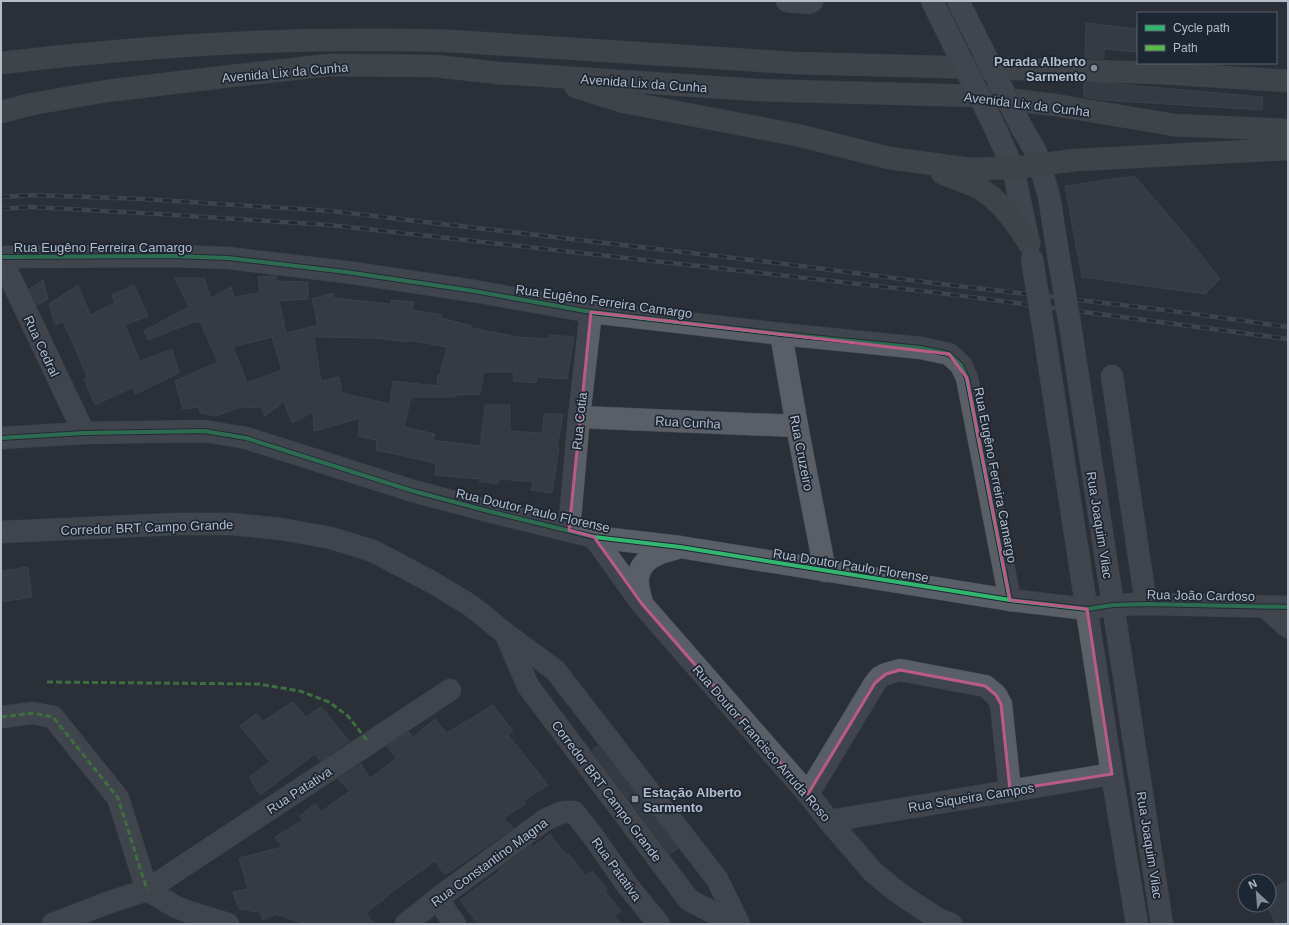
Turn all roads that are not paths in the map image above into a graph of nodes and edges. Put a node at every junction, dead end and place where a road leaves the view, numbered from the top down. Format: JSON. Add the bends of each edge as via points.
{"nodes":[{"id":1,"x":787,"y":1,"type":"edge"},
{"id":2,"x":812,"y":1,"type":"edge"},
{"id":3,"x":932,"y":1,"type":"edge"},
{"id":4,"x":958,"y":1,"type":"edge"},
{"id":5,"x":1,"y":64,"type":"edge"},
{"id":6,"x":542,"y":76,"type":"junction"},
{"id":7,"x":1288,"y":81,"type":"edge"},
{"id":8,"x":1,"y":112,"type":"edge"},
{"id":9,"x":1288,"y":130,"type":"edge"},
{"id":10,"x":1288,"y":149,"type":"edge"},
{"id":11,"x":889,"y":158,"type":"junction"},
{"id":12,"x":1039,"y":165,"type":"junction"},
{"id":13,"x":1012,"y":168,"type":"junction"},
{"id":14,"x":1031,"y":251,"type":"junction"},
{"id":15,"x":1,"y":258,"type":"edge"},
{"id":16,"x":591,"y":312,"type":"junction"},
{"id":17,"x":781,"y":334,"type":"junction"},
{"id":18,"x":1112,"y":376,"type":"dead end"},
{"id":19,"x":579,"y":417,"type":"junction"},
{"id":20,"x":797,"y":426,"type":"junction"},
{"id":21,"x":84,"y":433,"type":"junction"},
{"id":22,"x":1,"y":438,"type":"edge"},
{"id":23,"x":569,"y":530,"type":"junction"},
{"id":24,"x":1,"y":532,"type":"edge"},
{"id":25,"x":594,"y":537,"type":"junction"},
{"id":26,"x":680,"y":547,"type":"junction"},
{"id":27,"x":825,"y":571,"type":"junction"},
{"id":28,"x":1010,"y":600,"type":"junction"},
{"id":29,"x":642,"y":604,"type":"junction"},
{"id":30,"x":1146,"y":604,"type":"junction"},
{"id":31,"x":1113,"y":605,"type":"junction"},
{"id":32,"x":1265,"y":607,"type":"junction"},
{"id":33,"x":1288,"y":607,"type":"edge"},
{"id":34,"x":1087,"y":609,"type":"junction"},
{"id":35,"x":1288,"y":626,"type":"edge"},
{"id":36,"x":506,"y":634,"type":"junction"},
{"id":37,"x":450,"y":690,"type":"dead end"},
{"id":38,"x":1,"y":717,"type":"edge"},
{"id":39,"x":1112,"y":774,"type":"junction"},
{"id":40,"x":1010,"y":790,"type":"junction"},
{"id":41,"x":808,"y":794,"type":"junction"},
{"id":42,"x":576,"y":814,"type":"joint"},
{"id":43,"x":829,"y":821,"type":"junction"},
{"id":44,"x":147,"y":890,"type":"junction"},
{"id":45,"x":437,"y":899,"type":"junction"},
{"id":46,"x":53,"y":924,"type":"edge"},
{"id":47,"x":228,"y":924,"type":"edge"},
{"id":48,"x":406,"y":924,"type":"edge"},
{"id":49,"x":455,"y":924,"type":"edge"},
{"id":50,"x":659,"y":924,"type":"edge"},
{"id":51,"x":735,"y":924,"type":"edge"},
{"id":52,"x":739,"y":924,"type":"edge"},
{"id":53,"x":951,"y":924,"type":"edge"},
{"id":54,"x":1137,"y":924,"type":"edge"},
{"id":55,"x":1162,"y":924,"type":"edge"}],
"edges":[{"from":1,"to":2,"type":"street"},
{"from":3,"to":13,"type":"main road","name":"Rua Joaquim Vilac","bridge":true,"via":[[998,132]]},
{"from":4,"to":12,"type":"main road","name":"Rua Joaquim Vilac","bridge":true,"via":[[1036,152]]},
{"from":5,"to":7,"type":"highway","name":"Avenida Lix da Cunha","via":[[151,48],[247,42],[400,39],[795,63],[1160,73]]},
{"from":6,"to":8,"type":"highway","name":"Avenida Lix da Cunha","via":[[435,66],[330,66],[107,91]]},
{"from":6,"to":9,"type":"highway","name":"Avenida Lix da Cunha","via":[[757,90],[980,96],[1055,105],[1174,125]]},
{"from":6,"to":11,"type":"highway","via":[[624,102],[797,135]]},
{"from":10,"to":12,"type":"highway","via":[[1076,160]]},
{"from":11,"to":13,"type":"highway","via":[[970,169]]},
{"from":11,"to":14,"type":"highway","via":[[932,169],[977,187],[993,198],[1010,216]]},
{"from":12,"to":13,"type":"highway"},
{"from":12,"to":31,"type":"main road","name":"Rua Joaquim Vilac","bridge":true,"via":[[1049,196]]},
{"from":13,"to":14,"type":"main road","name":"Rua Joaquim Vilac"},
{"from":14,"to":34,"type":"main road","name":"Rua Joaquim Vilac","bridge":true},
{"from":15,"to":16,"type":"street","name":"Rua Eugêno Ferreira Camargo","via":[[228,258],[474,291]]},
{"from":15,"to":21,"type":"street","name":"Rua Cedral"},
{"from":16,"to":17,"type":"street","name":"Rua Eugêno Ferreira Camargo"},
{"from":16,"to":19,"type":"street","name":"Rua Cotia"},
{"from":17,"to":20,"type":"street","name":"Rua Cruzeiro"},
{"from":17,"to":28,"type":"street","name":"Rua Eugêno Ferreira Camargo","via":[[920,348],[949,354],[961,365],[967,378]]},
{"from":18,"to":30,"type":"street"},
{"from":19,"to":20,"type":"street","name":"Rua Cunha"},
{"from":19,"to":23,"type":"street","name":"Rua Cotia"},
{"from":20,"to":27,"type":"street","name":"Rua Cruzeiro"},
{"from":21,"to":22,"type":"street","name":"Rua Doutor Paulo Florense"},
{"from":21,"to":23,"type":"street","name":"Rua Doutor Paulo Florense","via":[[204,431],[239,436],[413,491]]},
{"from":23,"to":25,"type":"street","name":"Rua Doutor Paulo Florense"},
{"from":24,"to":36,"type":"street","name":"Corredor BRT Campo Grande","via":[[232,524],[330,538],[374,551],[430,581],[470,605]]},
{"from":25,"to":26,"type":"street","name":"Rua Doutor Paulo Florense"},
{"from":25,"to":29,"type":"street","name":"Rua Doutor Francisco Arruda Roso"},
{"from":26,"to":27,"type":"street","name":"Rua Doutor Paulo Florense"},
{"from":26,"to":29,"type":"street","via":[[662,552],[645,563],[638,578]]},
{"from":27,"to":28,"type":"street","name":"Rua Doutor Paulo Florense"},
{"from":28,"to":34,"type":"street","name":"Rua Doutor Paulo Florense"},
{"from":29,"to":41,"type":"street","name":"Rua Doutor Francisco Arruda Roso"},
{"from":30,"to":31,"type":"street","name":"Rua João Cardoso"},
{"from":30,"to":32,"type":"street","name":"Rua João Cardoso"},
{"from":31,"to":34,"type":"street","name":"Rua Doutor Paulo Florense"},
{"from":31,"to":55,"type":"main road","name":"Rua Joaquim Vilac"},
{"from":32,"to":33,"type":"street","name":"Rua João Cardoso"},
{"from":32,"to":35,"type":"street"},
{"from":34,"to":39,"type":"main road","name":"Rua Joaquim Vilac"},
{"from":36,"to":51,"type":"street","name":"Corredor BRT Campo Grande","via":[[528,686],[689,900]]},
{"from":36,"to":52,"type":"street","name":"Corredor BRT Campo Grande","via":[[555,670],[717,879]]},
{"from":37,"to":44,"type":"street","name":"Rua Patativa"},
{"from":38,"to":44,"type":"street","via":[[33,713],[54,718],[118,798]]},
{"from":39,"to":40,"type":"street","name":"Rua Siqueira Campos"},
{"from":39,"to":54,"type":"main road","name":"Rua Joaquim Vilac"},
{"from":40,"to":41,"type":"street","via":[[1001,704],[996,694],[986,686],[900,670],[880,677],[875,683]]},
{"from":40,"to":43,"type":"street","name":"Rua Siqueira Campos"},
{"from":41,"to":43,"type":"street","name":"Rua Doutor Francisco Arruda Roso"},
{"from":42,"to":45,"type":"street","name":"Rua Constantino Magna","via":[[565,812],[545,820]]},
{"from":42,"to":50,"type":"street","name":"Rua Patativa","via":[[627,885]]},
{"from":43,"to":53,"type":"street","name":"Rua Doutor Francisco Arruda Roso","via":[[873,872],[900,894],[938,919]]},
{"from":44,"to":46,"type":"street","name":"Rua Patativa"},
{"from":44,"to":47,"type":"street","via":[[176,907]]},
{"from":45,"to":48,"type":"street","name":"Rua Constantino Magna"},
{"from":45,"to":49,"type":"street"}]}
